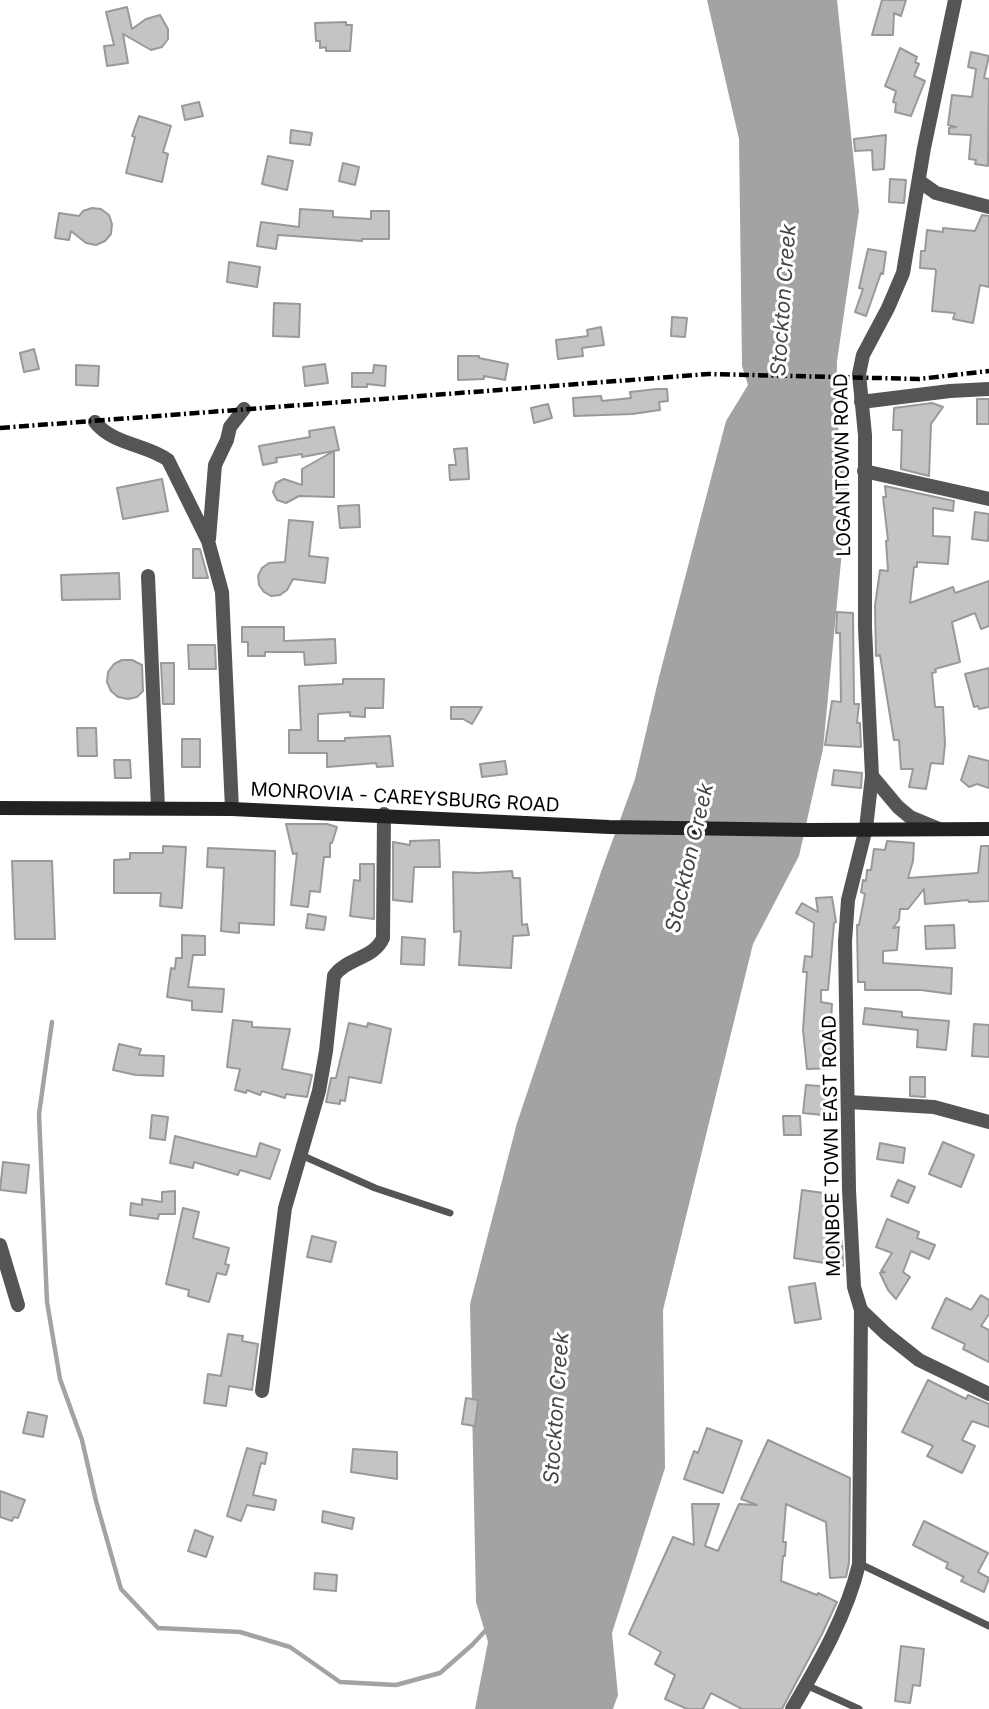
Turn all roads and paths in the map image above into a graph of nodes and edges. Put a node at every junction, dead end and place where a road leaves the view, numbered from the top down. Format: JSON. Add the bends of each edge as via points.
{"nodes":[{"id":1,"x":955,"y":0,"type":"edge"},
{"id":2,"x":919,"y":181,"type":"junction"},
{"id":3,"x":989,"y":207,"type":"edge"},
{"id":4,"x":989,"y":389,"type":"edge"},
{"id":5,"x":861,"y":402,"type":"junction"},
{"id":6,"x":244,"y":409,"type":"dead end"},
{"id":7,"x":95,"y":422,"type":"dead end"},
{"id":8,"x":864,"y":471,"type":"junction"},
{"id":9,"x":989,"y":499,"type":"edge"},
{"id":10,"x":208,"y":541,"type":"junction"},
{"id":11,"x":148,"y":576,"type":"dead end"},
{"id":12,"x":872,"y":776,"type":"junction"},
{"id":13,"x":0,"y":808,"type":"edge"},
{"id":14,"x":158,"y":808,"type":"junction"},
{"id":15,"x":232,"y":808,"type":"junction"},
{"id":16,"x":384,"y":814,"type":"junction"},
{"id":17,"x":866,"y":828,"type":"junction"},
{"id":18,"x":989,"y":829,"type":"edge"},
{"id":19,"x":939,"y":830,"type":"junction"},
{"id":20,"x":848,"y":1102,"type":"junction"},
{"id":21,"x":989,"y":1122,"type":"edge"},
{"id":22,"x":301,"y":1155,"type":"junction"},
{"id":23,"x":450,"y":1213,"type":"dead end"},
{"id":24,"x":0,"y":1245,"type":"edge"},
{"id":25,"x":18,"y":1305,"type":"dead end"},
{"id":26,"x":860,"y":1310,"type":"junction"},
{"id":27,"x":262,"y":1391,"type":"dead end"},
{"id":28,"x":989,"y":1394,"type":"edge"},
{"id":29,"x":859,"y":1564,"type":"junction"},
{"id":30,"x":989,"y":1626,"type":"edge"},
{"id":31,"x":806,"y":1685,"type":"junction"},
{"id":32,"x":792,"y":1709,"type":"edge"},
{"id":33,"x":859,"y":1709,"type":"edge"}],
"edges":[{"from":1,"to":2,"type":"street","name":"LOGANTOWN ROAD"},
{"from":2,"to":3,"type":"street","via":[[936,193]]},
{"from":2,"to":5,"type":"street","name":"LOGANTOWN ROAD","via":[[903,273],[863,355]]},
{"from":4,"to":5,"type":"street"},
{"from":5,"to":8,"type":"street","name":"LOGANTOWN ROAD"},
{"from":6,"to":10,"type":"street","via":[[230,427],[215,466]]},
{"from":7,"to":10,"type":"street","via":[[122,441],[168,460]]},
{"from":8,"to":9,"type":"street"},
{"from":8,"to":12,"type":"street","name":"LOGANTOWN ROAD"},
{"from":10,"to":15,"type":"street","via":[[222,592]]},
{"from":11,"to":14,"type":"street"},
{"from":12,"to":17,"type":"street","name":"LOGANTOWN ROAD"},
{"from":12,"to":19,"type":"street","via":[[910,817]]},
{"from":13,"to":14,"type":"main road","name":"MONROVIA - CAREYSBURG ROAD"},
{"from":14,"to":15,"type":"main road","name":"MONROVIA - CAREYSBURG ROAD"},
{"from":15,"to":16,"type":"main road","name":"MONROVIA - CAREYSBURG ROAD"},
{"from":16,"to":17,"type":"main road","name":"MONROVIA - CAREYSBURG ROAD","via":[[609,827]]},
{"from":16,"to":22,"type":"street","via":[[383,938],[374,951],[341,967],[334,976],[323,1067]]},
{"from":17,"to":19,"type":"main road","name":"MONROVIA - CAREYSBURG ROAD"},
{"from":17,"to":20,"type":"street","name":"MONBOE TOWN EAST ROAD","via":[[848,900],[845,941]]},
{"from":18,"to":19,"type":"main road","name":"MONROVIA - CAREYSBURG ROAD"},
{"from":20,"to":21,"type":"street","via":[[934,1107]]},
{"from":20,"to":26,"type":"street","name":"MONBOE TOWN EAST ROAD","via":[[854,1287]]},
{"from":22,"to":23,"type":"lane","via":[[374,1188]]},
{"from":22,"to":27,"type":"street","via":[[285,1208]]},
{"from":24,"to":25,"type":"street"},
{"from":26,"to":28,"type":"street","via":[[919,1360]]},
{"from":26,"to":29,"type":"street","name":"MONBOE TOWN EAST ROAD"},
{"from":29,"to":30,"type":"lane"},
{"from":29,"to":31,"type":"street","name":"MONBOE TOWN EAST ROAD","via":[[840,1617]]},
{"from":31,"to":32,"type":"street","name":"MONBOE TOWN EAST ROAD"},
{"from":31,"to":33,"type":"lane"}]}
